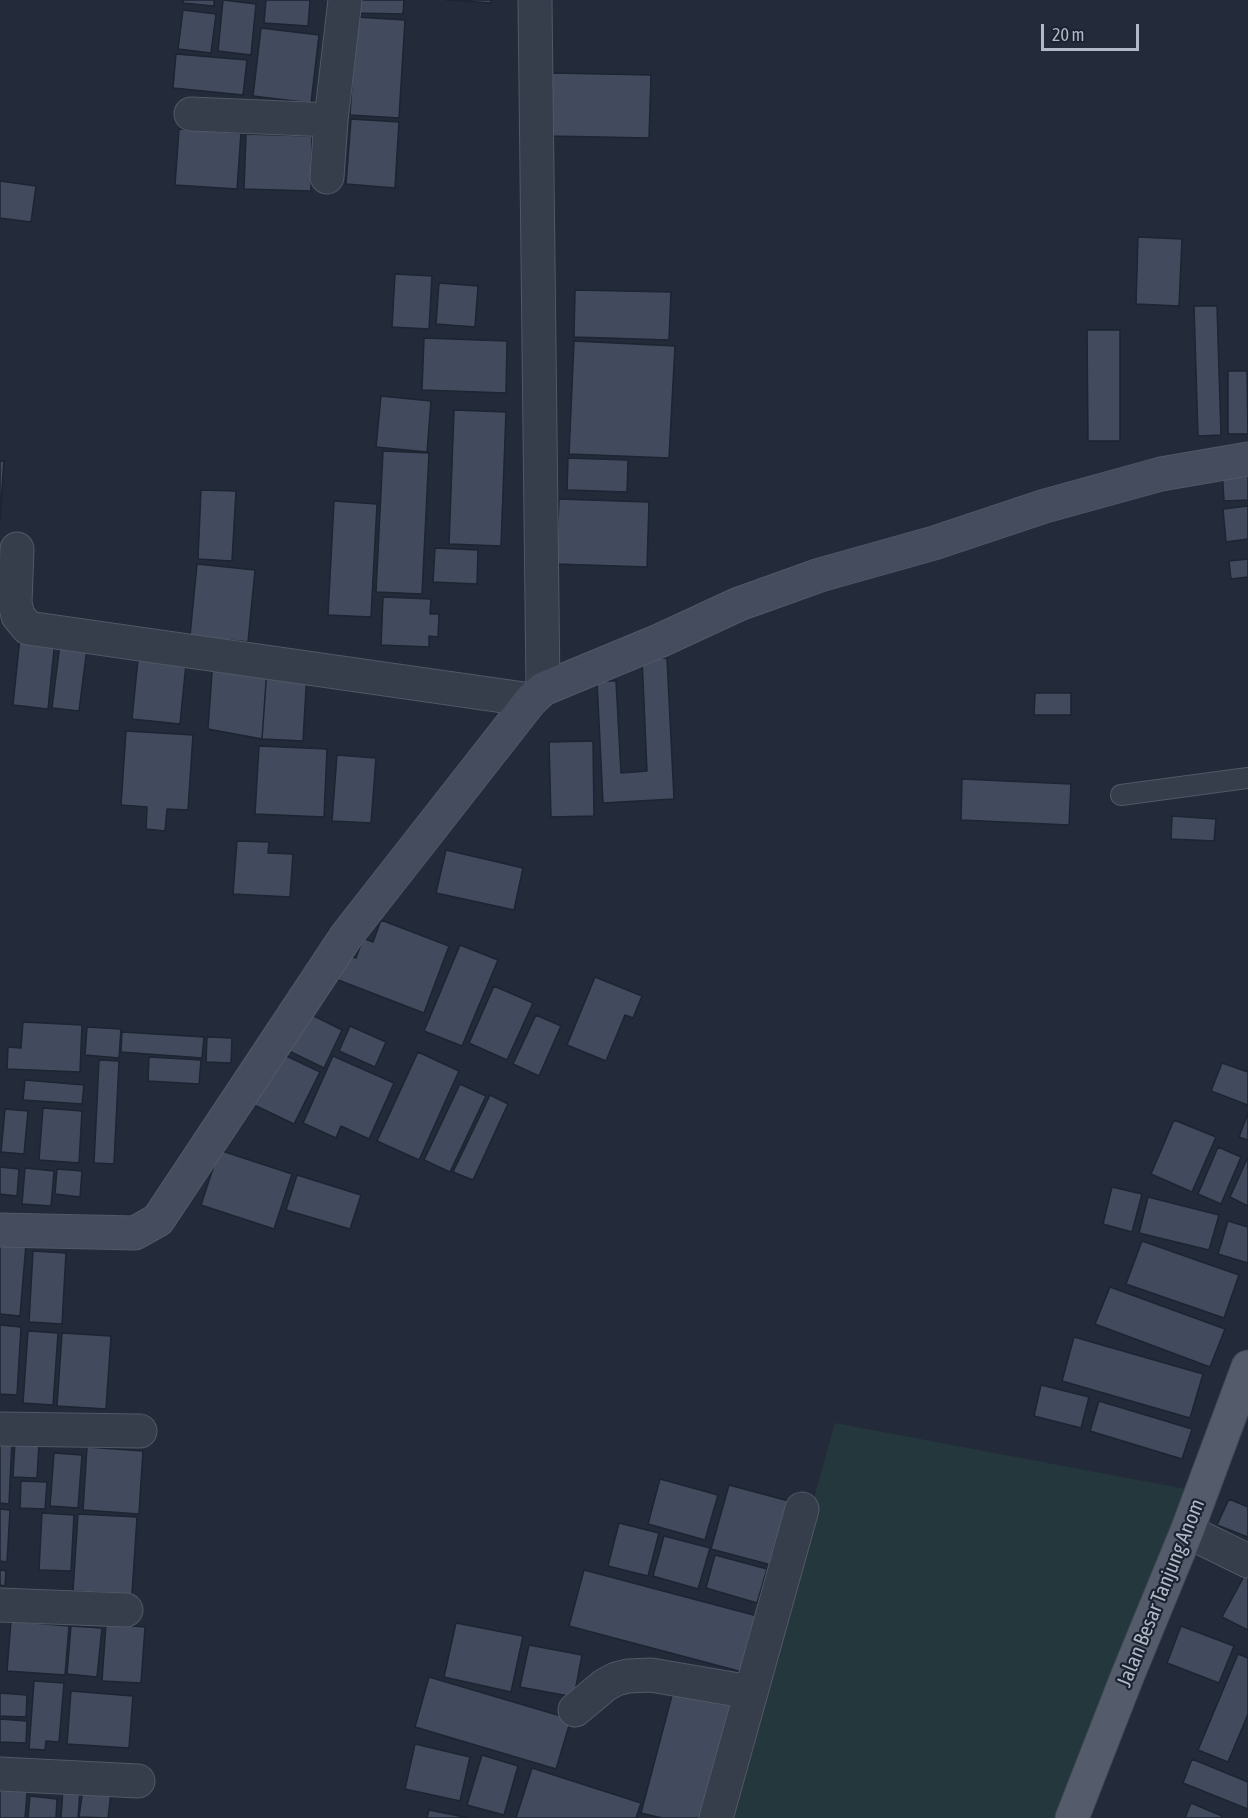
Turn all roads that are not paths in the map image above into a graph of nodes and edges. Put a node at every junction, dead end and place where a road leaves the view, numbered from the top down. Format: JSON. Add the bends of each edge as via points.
{"nodes":[{"id":1,"x":345,"y":0,"type":"edge"},
{"id":2,"x":535,"y":0,"type":"edge"},
{"id":3,"x":191,"y":114,"type":"dead end"},
{"id":4,"x":331,"y":120,"type":"junction"},
{"id":5,"x":327,"y":177,"type":"dead end"},
{"id":6,"x":1248,"y":459,"type":"edge"},
{"id":7,"x":17,"y":549,"type":"dead end"},
{"id":8,"x":537,"y":695,"type":"junction"},
{"id":9,"x":1248,"y":778,"type":"edge"},
{"id":10,"x":1121,"y":795,"type":"dead end"},
{"id":11,"x":0,"y":1230,"type":"edge"},
{"id":12,"x":1248,"y":1367,"type":"edge"},
{"id":13,"x":0,"y":1429,"type":"edge"},
{"id":14,"x":140,"y":1431,"type":"dead end"},
{"id":15,"x":802,"y":1509,"type":"dead end"},
{"id":16,"x":1187,"y":1531,"type":"junction"},
{"id":17,"x":1248,"y":1561,"type":"edge"},
{"id":18,"x":0,"y":1605,"type":"edge"},
{"id":19,"x":126,"y":1610,"type":"dead end"},
{"id":20,"x":750,"y":1692,"type":"junction"},
{"id":21,"x":575,"y":1710,"type":"dead end"},
{"id":22,"x":0,"y":1773,"type":"edge"},
{"id":23,"x":138,"y":1781,"type":"dead end"},
{"id":24,"x":716,"y":1818,"type":"edge"},
{"id":25,"x":1072,"y":1818,"type":"edge"}],
"edges":[{"from":1,"to":4,"type":"street"},
{"from":2,"to":8,"type":"street"},
{"from":3,"to":4,"type":"street"},
{"from":4,"to":5,"type":"street"},
{"from":6,"to":8,"type":"street","via":[[1161,474],[820,575],[739,604]]},
{"from":7,"to":8,"type":"street","via":[[15,603],[18,616],[28,628]]},
{"from":8,"to":11,"type":"street","via":[[347,935],[158,1220],[135,1233]]},
{"from":9,"to":10,"type":"lane"},
{"from":12,"to":16,"type":"main road","name":"Jalan Besar Tanjung Anom"},
{"from":13,"to":14,"type":"street"},
{"from":15,"to":20,"type":"street"},
{"from":16,"to":17,"type":"street"},
{"from":16,"to":25,"type":"main road","name":"Jalan Besar Tanjung Anom"},
{"from":18,"to":19,"type":"street"},
{"from":20,"to":21,"type":"street","via":[[651,1675],[628,1676],[605,1685]]},
{"from":20,"to":24,"type":"street"},
{"from":22,"to":23,"type":"street"}]}
